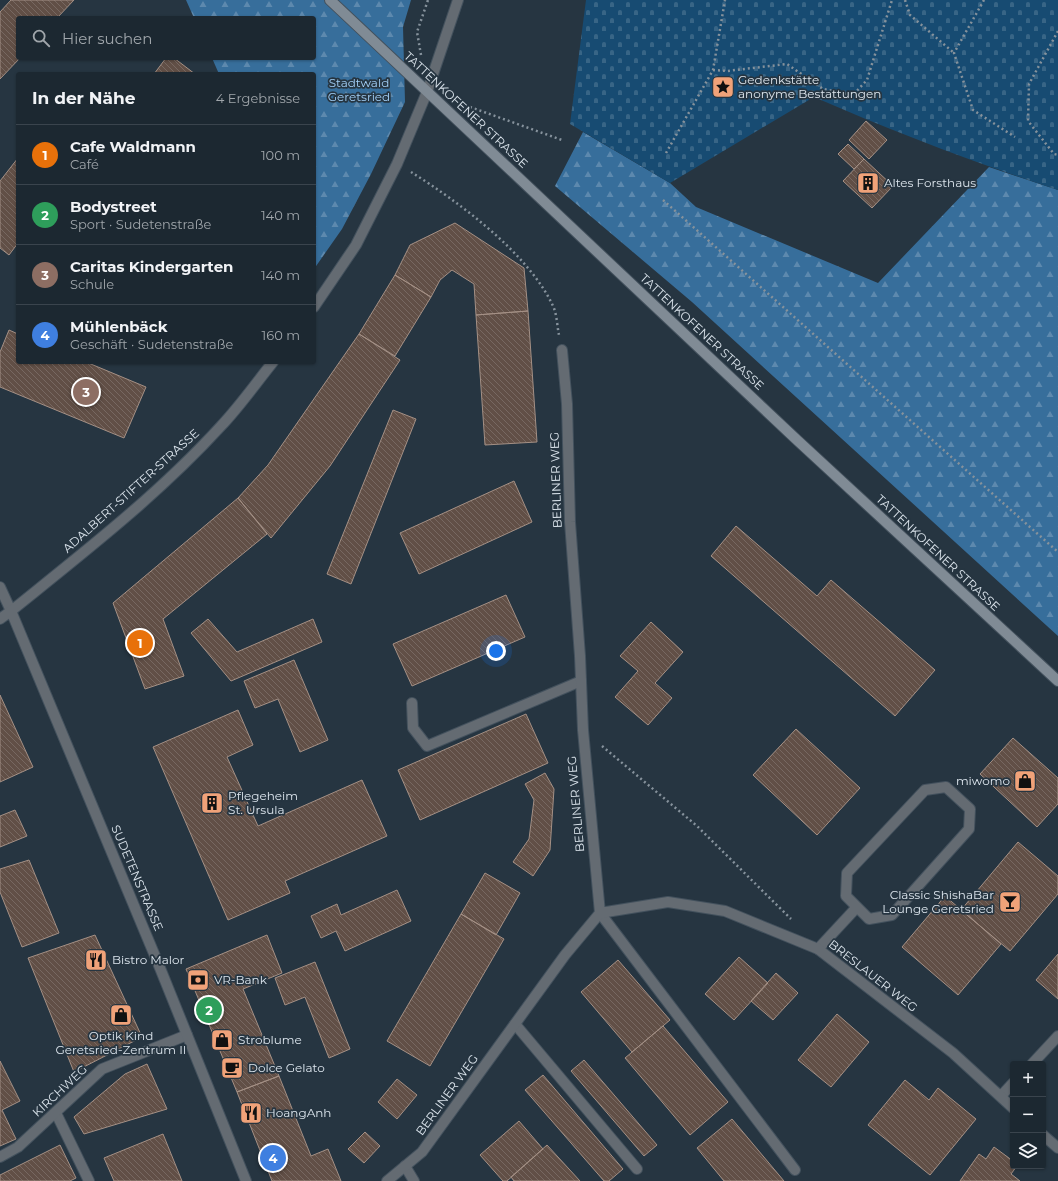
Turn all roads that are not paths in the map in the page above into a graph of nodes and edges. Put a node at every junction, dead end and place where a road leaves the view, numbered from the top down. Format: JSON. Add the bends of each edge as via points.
{"nodes":[{"id":1,"x":330,"y":0,"type":"edge"},
{"id":2,"x":458,"y":0,"type":"edge"},
{"id":3,"x":427,"y":92,"type":"junction"},
{"id":4,"x":316,"y":304,"type":"edge"},
{"id":5,"x":562,"y":350,"type":"road end"},
{"id":6,"x":271,"y":364,"type":"edge"},
{"id":7,"x":0,"y":587,"type":"edge"},
{"id":8,"x":11,"y":611,"type":"junction"},
{"id":9,"x":0,"y":618,"type":"edge"},
{"id":10,"x":581,"y":681,"type":"junction"},
{"id":11,"x":1058,"y":681,"type":"edge"},
{"id":12,"x":412,"y":703,"type":"dead end"},
{"id":13,"x":857,"y":907,"type":"junction"},
{"id":14,"x":600,"y":913,"type":"junction"},
{"id":15,"x":818,"y":949,"type":"junction"},
{"id":16,"x":515,"y":1024,"type":"junction"},
{"id":17,"x":188,"y":1035,"type":"junction"},
{"id":18,"x":1058,"y":1036,"type":"edge"},
{"id":19,"x":1035,"y":1061,"type":"edge"},
{"id":20,"x":1010,"y":1086,"type":"edge"},
{"id":21,"x":1001,"y":1096,"type":"junction"},
{"id":22,"x":1010,"y":1105,"type":"edge"},
{"id":23,"x":56,"y":1113,"type":"junction"},
{"id":24,"x":1046,"y":1138,"type":"edge"},
{"id":25,"x":1058,"y":1148,"type":"edge"},
{"id":26,"x":0,"y":1157,"type":"edge"},
{"id":27,"x":405,"y":1166,"type":"junction"},
{"id":28,"x":637,"y":1169,"type":"dead end"},
{"id":29,"x":795,"y":1170,"type":"dead end"},
{"id":30,"x":89,"y":1181,"type":"edge"},
{"id":31,"x":246,"y":1181,"type":"edge"},
{"id":32,"x":387,"y":1181,"type":"edge"},
{"id":33,"x":414,"y":1181,"type":"edge"}],
"edges":[{"from":1,"to":3,"type":"main road","name":"TATTENKOFENER STRASSE"},
{"from":2,"to":3,"type":"street"},
{"from":3,"to":4,"type":"street","via":[[397,164],[356,245]]},
{"from":3,"to":11,"type":"main road","name":"TATTENKOFENER STRASSE"},
{"from":5,"to":10,"type":"street","name":"BERLINER WEG"},
{"from":6,"to":8,"type":"street","name":"ADALBERT-STIFTER-STRASSE","via":[[222,425],[182,466],[99,540]]},
{"from":7,"to":8,"type":"street","name":"SUDETENSTRASSE"},
{"from":8,"to":9,"type":"street","name":"ADALBERT-STIFTER-STRASSE"},
{"from":8,"to":17,"type":"street","name":"SUDETENSTRASSE"},
{"from":10,"to":12,"type":"street","via":[[427,746],[413,728]]},
{"from":10,"to":14,"type":"street","name":"BERLINER WEG","via":[[583,730]]},
{"from":13,"to":13,"type":"street","via":[[869,919],[892,915],[969,829],[970,809],[946,787],[925,790],[847,873],[846,896]]},
{"from":13,"to":15,"type":"street"},
{"from":14,"to":15,"type":"street","name":"BRESLAUER WEG","via":[[668,902],[725,911]]},
{"from":14,"to":16,"type":"street","name":"BERLINER WEG","via":[[565,955]]},
{"from":14,"to":29,"type":"street"},
{"from":15,"to":21,"type":"street","name":"BRESLAUER WEG","via":[[953,1053]]},
{"from":16,"to":27,"type":"street","name":"BERLINER WEG","via":[[422,1152]]},
{"from":16,"to":28,"type":"street"},
{"from":17,"to":23,"type":"street","name":"KIRCHWEG","via":[[102,1069]]},
{"from":17,"to":31,"type":"street","name":"SUDETENSTRASSE"},
{"from":18,"to":19,"type":"street"},
{"from":20,"to":21,"type":"street"},
{"from":21,"to":22,"type":"street","name":"BRESLAUER WEG"},
{"from":23,"to":26,"type":"street","name":"KIRCHWEG","via":[[18,1147]]},
{"from":23,"to":30,"type":"street"},
{"from":24,"to":25,"type":"street"},
{"from":27,"to":32,"type":"street","name":"BERLINER WEG"},
{"from":27,"to":33,"type":"street"}]}
